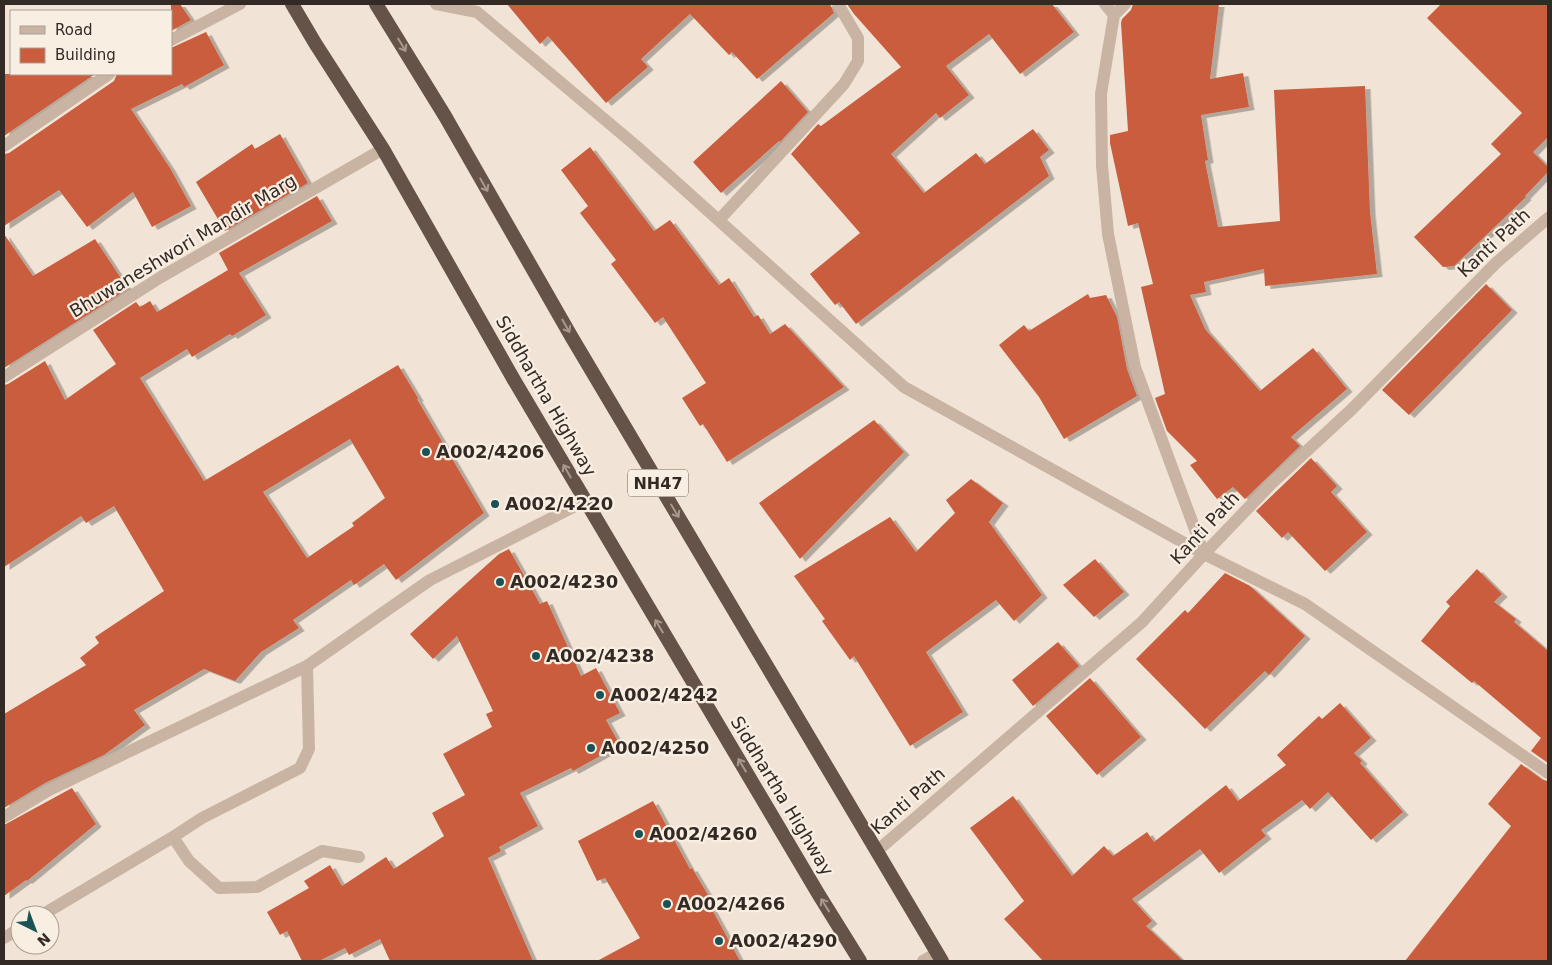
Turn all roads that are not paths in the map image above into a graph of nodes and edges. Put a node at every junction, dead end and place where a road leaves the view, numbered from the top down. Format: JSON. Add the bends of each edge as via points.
{"nodes":[{"id":1,"x":240,"y":4,"type":"edge"},
{"id":2,"x":292,"y":4,"type":"edge"},
{"id":3,"x":376,"y":4,"type":"edge"},
{"id":4,"x":436,"y":4,"type":"edge"},
{"id":5,"x":838,"y":4,"type":"edge"},
{"id":6,"x":1105,"y":4,"type":"edge"},
{"id":7,"x":1125,"y":4,"type":"edge"},
{"id":8,"x":1114,"y":15,"type":"junction"},
{"id":9,"x":172,"y":39,"type":"edge"},
{"id":10,"x":107,"y":75,"type":"edge"},
{"id":11,"x":4,"y":146,"type":"edge"},
{"id":12,"x":383,"y":149,"type":"junction"},
{"id":13,"x":1548,"y":218,"type":"edge"},
{"id":14,"x":719,"y":220,"type":"junction"},
{"id":15,"x":4,"y":377,"type":"edge"},
{"id":16,"x":585,"y":501,"type":"junction"},
{"id":17,"x":1204,"y":554,"type":"junction"},
{"id":18,"x":307,"y":666,"type":"junction"},
{"id":19,"x":1548,"y":774,"type":"edge"},
{"id":20,"x":4,"y":817,"type":"edge"},
{"id":21,"x":173,"y":837,"type":"junction"},
{"id":22,"x":877,"y":852,"type":"junction"},
{"id":23,"x":359,"y":857,"type":"dead end"},
{"id":24,"x":59,"y":905,"type":"edge"},
{"id":25,"x":940,"y":957,"type":"edge"},
{"id":26,"x":860,"y":961,"type":"edge"},
{"id":27,"x":923,"y":961,"type":"edge"}],
"edges":[{"from":1,"to":9,"type":"street"},
{"from":2,"to":12,"type":"highway","name":"Siddhartha Highway"},
{"from":3,"to":22,"type":"highway","number":"NH47","one_way":true},
{"from":4,"to":14,"type":"street","via":[[476,12]]},
{"from":5,"to":14,"type":"street","via":[[858,38],[858,61],[844,84]]},
{"from":6,"to":8,"type":"street"},
{"from":7,"to":8,"type":"street"},
{"from":8,"to":17,"type":"street","via":[[1101,94],[1102,165],[1108,234],[1136,367]]},
{"from":10,"to":11,"type":"street"},
{"from":12,"to":15,"type":"street","name":"Bhuwaneshwori Mandir Marg","via":[[161,277]]},
{"from":16,"to":12,"type":"highway","name":"Siddhartha Highway","one_way":true},
{"from":13,"to":17,"type":"street","name":"Kanti Path","via":[[1496,263]]},
{"from":14,"to":17,"type":"street","via":[[904,387]]},
{"from":16,"to":18,"type":"street","via":[[430,580]]},
{"from":26,"to":16,"type":"highway","name":"Siddhartha Highway","one_way":true},
{"from":17,"to":19,"type":"street","via":[[1305,604]]},
{"from":17,"to":22,"type":"street","name":"Kanti Path","via":[[1142,622]]},
{"from":18,"to":20,"type":"street","via":[[49,790]]},
{"from":18,"to":21,"type":"street","via":[[309,749],[300,768],[202,818]]},
{"from":21,"to":23,"type":"street","via":[[189,861],[219,888],[256,887],[322,851]]},
{"from":21,"to":24,"type":"street"},
{"from":22,"to":25,"type":"highway","number":"NH47"},
{"from":25,"to":27,"type":"street"}]}
